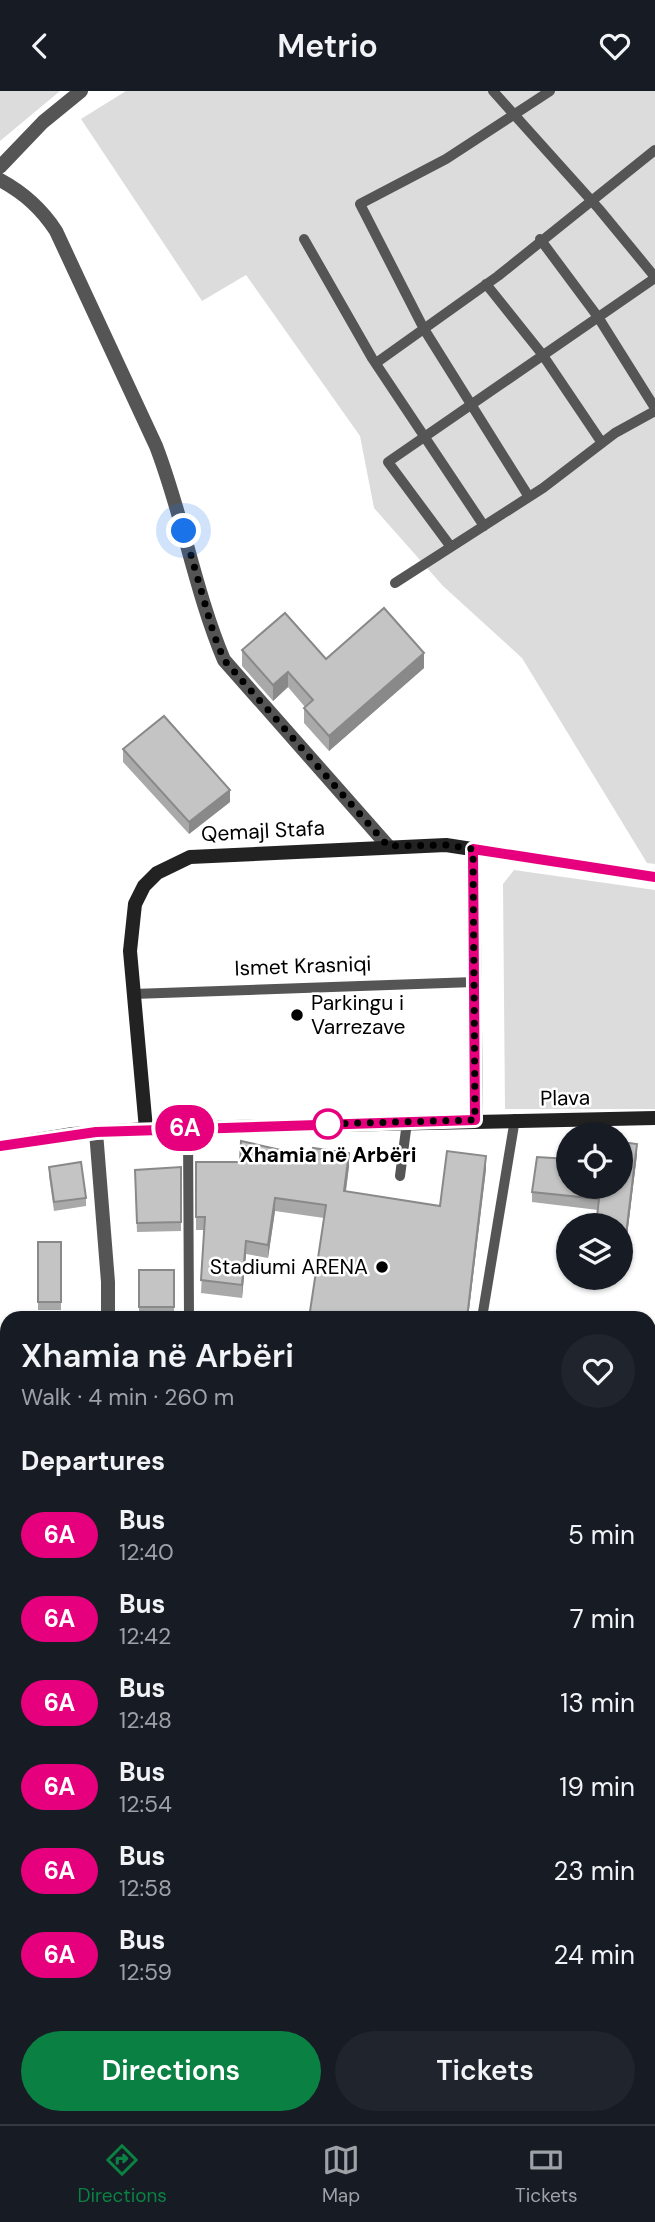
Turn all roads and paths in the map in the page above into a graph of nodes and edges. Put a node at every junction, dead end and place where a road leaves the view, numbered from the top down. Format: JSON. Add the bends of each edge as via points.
{"nodes":[{"id":1,"x":81,"y":91,"type":"edge"},
{"id":2,"x":493,"y":91,"type":"edge"},
{"id":3,"x":550,"y":91,"type":"edge"},
{"id":4,"x":515,"y":116,"type":"junction"},
{"id":5,"x":655,"y":150,"type":"edge"},
{"id":6,"x":0,"y":167,"type":"edge"},
{"id":7,"x":0,"y":180,"type":"edge"},
{"id":8,"x":590,"y":199,"type":"junction"},
{"id":9,"x":304,"y":239,"type":"dead end"},
{"id":10,"x":540,"y":239,"type":"junction"},
{"id":11,"x":655,"y":277,"type":"edge"},
{"id":12,"x":486,"y":284,"type":"junction"},
{"id":13,"x":598,"y":317,"type":"junction"},
{"id":14,"x":424,"y":328,"type":"junction"},
{"id":15,"x":542,"y":354,"type":"junction"},
{"id":16,"x":376,"y":363,"type":"junction"},
{"id":17,"x":470,"y":404,"type":"junction"},
{"id":18,"x":655,"y":409,"type":"edge"},
{"id":19,"x":426,"y":437,"type":"junction"},
{"id":20,"x":602,"y":443,"type":"junction"},
{"id":21,"x":529,"y":497,"type":"junction"},
{"id":22,"x":484,"y":526,"type":"junction"},
{"id":23,"x":452,"y":547,"type":"junction"},
{"id":24,"x":395,"y":583,"type":"dead end"},
{"id":25,"x":388,"y":846,"type":"junction"},
{"id":26,"x":473,"y":849,"type":"junction"},
{"id":27,"x":655,"y":877,"type":"edge"},
{"id":28,"x":474,"y":982,"type":"junction"},
{"id":29,"x":133,"y":994,"type":"junction"},
{"id":30,"x":655,"y":1118,"type":"edge"},
{"id":31,"x":515,"y":1119,"type":"junction"},
{"id":32,"x":475,"y":1120,"type":"junction"},
{"id":33,"x":407,"y":1122,"type":"junction"},
{"id":34,"x":188,"y":1128,"type":"junction"},
{"id":35,"x":146,"y":1129,"type":"junction"},
{"id":36,"x":96,"y":1132,"type":"junction"},
{"id":37,"x":0,"y":1146,"type":"edge"},
{"id":38,"x":400,"y":1176,"type":"dead end"},
{"id":39,"x":108,"y":1311,"type":"edge"},
{"id":40,"x":189,"y":1311,"type":"edge"},
{"id":41,"x":483,"y":1311,"type":"edge"}],
"edges":[{"from":1,"to":6,"type":"street"},
{"from":2,"to":4,"type":"lane"},
{"from":3,"to":4,"type":"lane"},
{"from":4,"to":8,"type":"lane"},
{"from":4,"to":14,"type":"lane","via":[[360,204]]},
{"from":5,"to":8,"type":"lane"},
{"from":7,"to":25,"type":"street","via":[[44,212],[156,446],[224,660]]},
{"from":8,"to":10,"type":"lane"},
{"from":8,"to":11,"type":"lane"},
{"from":9,"to":16,"type":"lane"},
{"from":10,"to":12,"type":"lane"},
{"from":10,"to":13,"type":"lane"},
{"from":11,"to":13,"type":"lane"},
{"from":12,"to":14,"type":"lane"},
{"from":12,"to":15,"type":"lane"},
{"from":13,"to":15,"type":"lane"},
{"from":13,"to":18,"type":"lane"},
{"from":14,"to":16,"type":"lane"},
{"from":14,"to":17,"type":"lane"},
{"from":15,"to":17,"type":"lane"},
{"from":15,"to":20,"type":"lane"},
{"from":16,"to":19,"type":"lane"},
{"from":17,"to":19,"type":"lane"},
{"from":17,"to":21,"type":"lane"},
{"from":18,"to":20,"type":"lane"},
{"from":19,"to":22,"type":"lane"},
{"from":19,"to":23,"type":"lane","via":[[388,462]]},
{"from":20,"to":21,"type":"lane"},
{"from":21,"to":22,"type":"lane"},
{"from":22,"to":23,"type":"lane"},
{"from":23,"to":24,"type":"lane"},
{"from":25,"to":26,"type":"street","name":"Qemajl Stafa"},
{"from":25,"to":29,"type":"street","name":"Qemajl Stafa","via":[[209,855],[174,863],[144,886],[135,904],[130,951]]},
{"from":26,"to":27,"type":"street"},
{"from":26,"to":28,"type":"street"},
{"from":28,"to":29,"type":"lane","name":"Ismet Krasniqi"},
{"from":28,"to":32,"type":"street"},
{"from":29,"to":35,"type":"street","name":"Qemajl Stafa"},
{"from":30,"to":31,"type":"street","name":"Plava"},
{"from":31,"to":32,"type":"street","name":"Plava"},
{"from":31,"to":41,"type":"lane"},
{"from":32,"to":33,"type":"street","name":"Plava"},
{"from":33,"to":34,"type":"street","name":"Plava"},
{"from":33,"to":38,"type":"lane"},
{"from":34,"to":35,"type":"street","name":"Plava"},
{"from":34,"to":40,"type":"lane"},
{"from":35,"to":36,"type":"street","name":"Plava"},
{"from":36,"to":37,"type":"street","name":"Plava"},
{"from":36,"to":39,"type":"street"}]}
